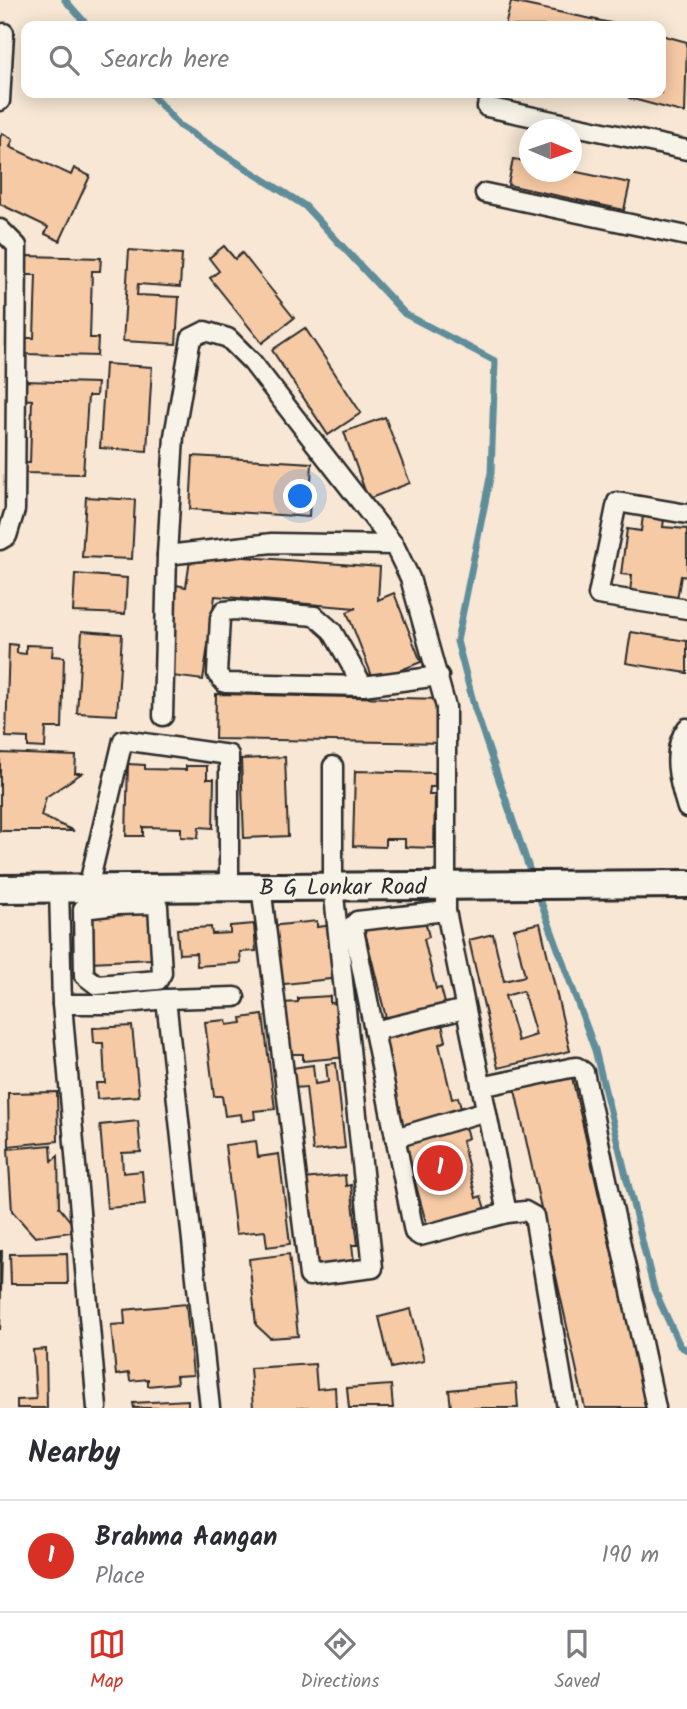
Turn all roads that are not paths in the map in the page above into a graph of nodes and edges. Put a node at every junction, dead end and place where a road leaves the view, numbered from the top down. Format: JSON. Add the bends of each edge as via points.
{"nodes":[{"id":1,"x":4,"y":33,"type":"dead end"},
{"id":2,"x":0,"y":101,"type":"edge"},
{"id":3,"x":487,"y":107,"type":"dead end"},
{"id":4,"x":687,"y":150,"type":"edge"},
{"id":5,"x":485,"y":194,"type":"dead end"},
{"id":6,"x":0,"y":229,"type":"edge"},
{"id":7,"x":687,"y":236,"type":"edge"},
{"id":8,"x":687,"y":514,"type":"edge"},
{"id":9,"x":0,"y":540,"type":"edge"},
{"id":10,"x":394,"y":545,"type":"junction"},
{"id":11,"x":167,"y":555,"type":"junction"},
{"id":12,"x":687,"y":609,"type":"edge"},
{"id":13,"x":439,"y":676,"type":"junction"},
{"id":14,"x":363,"y":686,"type":"junction"},
{"id":15,"x":163,"y":716,"type":"dead end"},
{"id":16,"x":687,"y":728,"type":"edge"},
{"id":17,"x":334,"y":766,"type":"dead end"},
{"id":18,"x":687,"y":808,"type":"edge"},
{"id":19,"x":444,"y":884,"type":"junction"},
{"id":20,"x":687,"y":884,"type":"edge"},
{"id":21,"x":333,"y":886,"type":"junction"},
{"id":22,"x":229,"y":887,"type":"junction"},
{"id":23,"x":261,"y":887,"type":"junction"},
{"id":24,"x":88,"y":888,"type":"junction"},
{"id":25,"x":0,"y":889,"type":"edge"},
{"id":26,"x":59,"y":889,"type":"junction"},
{"id":27,"x":117,"y":897,"type":"junction"},
{"id":28,"x":446,"y":911,"type":"junction"},
{"id":29,"x":116,"y":984,"type":"junction"},
{"id":30,"x":235,"y":997,"type":"dead end"},
{"id":31,"x":166,"y":999,"type":"junction"},
{"id":32,"x":62,"y":1004,"type":"junction"},
{"id":33,"x":116,"y":1004,"type":"junction"},
{"id":34,"x":465,"y":1009,"type":"junction"},
{"id":35,"x":374,"y":1031,"type":"junction"},
{"id":36,"x":481,"y":1087,"type":"junction"},
{"id":37,"x":486,"y":1111,"type":"junction"},
{"id":38,"x":395,"y":1138,"type":"junction"},
{"id":39,"x":507,"y":1213,"type":"junction"},
{"id":40,"x":97,"y":1408,"type":"edge"},
{"id":41,"x":210,"y":1408,"type":"edge"},
{"id":42,"x":567,"y":1408,"type":"edge"},
{"id":43,"x":656,"y":1408,"type":"edge"}],
"edges":[{"from":1,"to":2,"type":"street"},
{"from":3,"to":4,"type":"street"},
{"from":5,"to":7,"type":"street"},
{"from":6,"to":9,"type":"street","via":[[17,246],[15,510],[7,536]]},
{"from":8,"to":12,"type":"street","via":[[617,502],[598,595]]},
{"from":10,"to":11,"type":"street","via":[[263,543]]},
{"from":10,"to":11,"type":"street","via":[[252,362],[228,338],[205,331],[191,338],[182,387],[174,436]]},
{"from":10,"to":13,"type":"street","via":[[410,579]]},
{"from":11,"to":15,"type":"street"},
{"from":13,"to":14,"type":"street"},
{"from":13,"to":19,"type":"street","via":[[446,707]]},
{"from":14,"to":14,"type":"street","via":[[225,683],[217,674],[220,618],[224,611],[235,610],[315,616],[332,631]]},
{"from":16,"to":18,"type":"street","via":[[676,755]]},
{"from":17,"to":21,"type":"street"},
{"from":19,"to":20,"type":"street","name":"B G Lonkar Road"},
{"from":19,"to":21,"type":"street","name":"B G Lonkar Road"},
{"from":19,"to":28,"type":"street"},
{"from":21,"to":23,"type":"street","name":"B G Lonkar Road"},
{"from":21,"to":23,"type":"street","via":[[373,1268],[309,1276]]},
{"from":22,"to":23,"type":"street","name":"B G Lonkar Road"},
{"from":22,"to":24,"type":"street","via":[[229,755],[123,740]]},
{"from":22,"to":27,"type":"street","name":"B G Lonkar Road"},
{"from":24,"to":26,"type":"street","name":"B G Lonkar Road"},
{"from":24,"to":27,"type":"street","name":"B G Lonkar Road"},
{"from":25,"to":26,"type":"street","name":"B G Lonkar Road"},
{"from":26,"to":32,"type":"street"},
{"from":27,"to":29,"type":"street","via":[[82,909],[84,975],[97,985]]},
{"from":27,"to":29,"type":"street","via":[[158,906],[162,974],[158,980]]},
{"from":28,"to":34,"type":"street"},
{"from":28,"to":35,"type":"street","via":[[355,922]]},
{"from":29,"to":33,"type":"street"},
{"from":30,"to":31,"type":"street"},
{"from":31,"to":33,"type":"street"},
{"from":31,"to":41,"type":"street"},
{"from":32,"to":33,"type":"street"},
{"from":32,"to":40,"type":"street"},
{"from":34,"to":35,"type":"street"},
{"from":34,"to":36,"type":"street"},
{"from":35,"to":38,"type":"street"},
{"from":36,"to":37,"type":"street"},
{"from":36,"to":43,"type":"street","via":[[570,1068],[584,1072]]},
{"from":37,"to":38,"type":"street"},
{"from":37,"to":39,"type":"street"},
{"from":38,"to":39,"type":"street","via":[[416,1235]]},
{"from":39,"to":42,"type":"street","via":[[525,1211],[534,1216]]}]}
